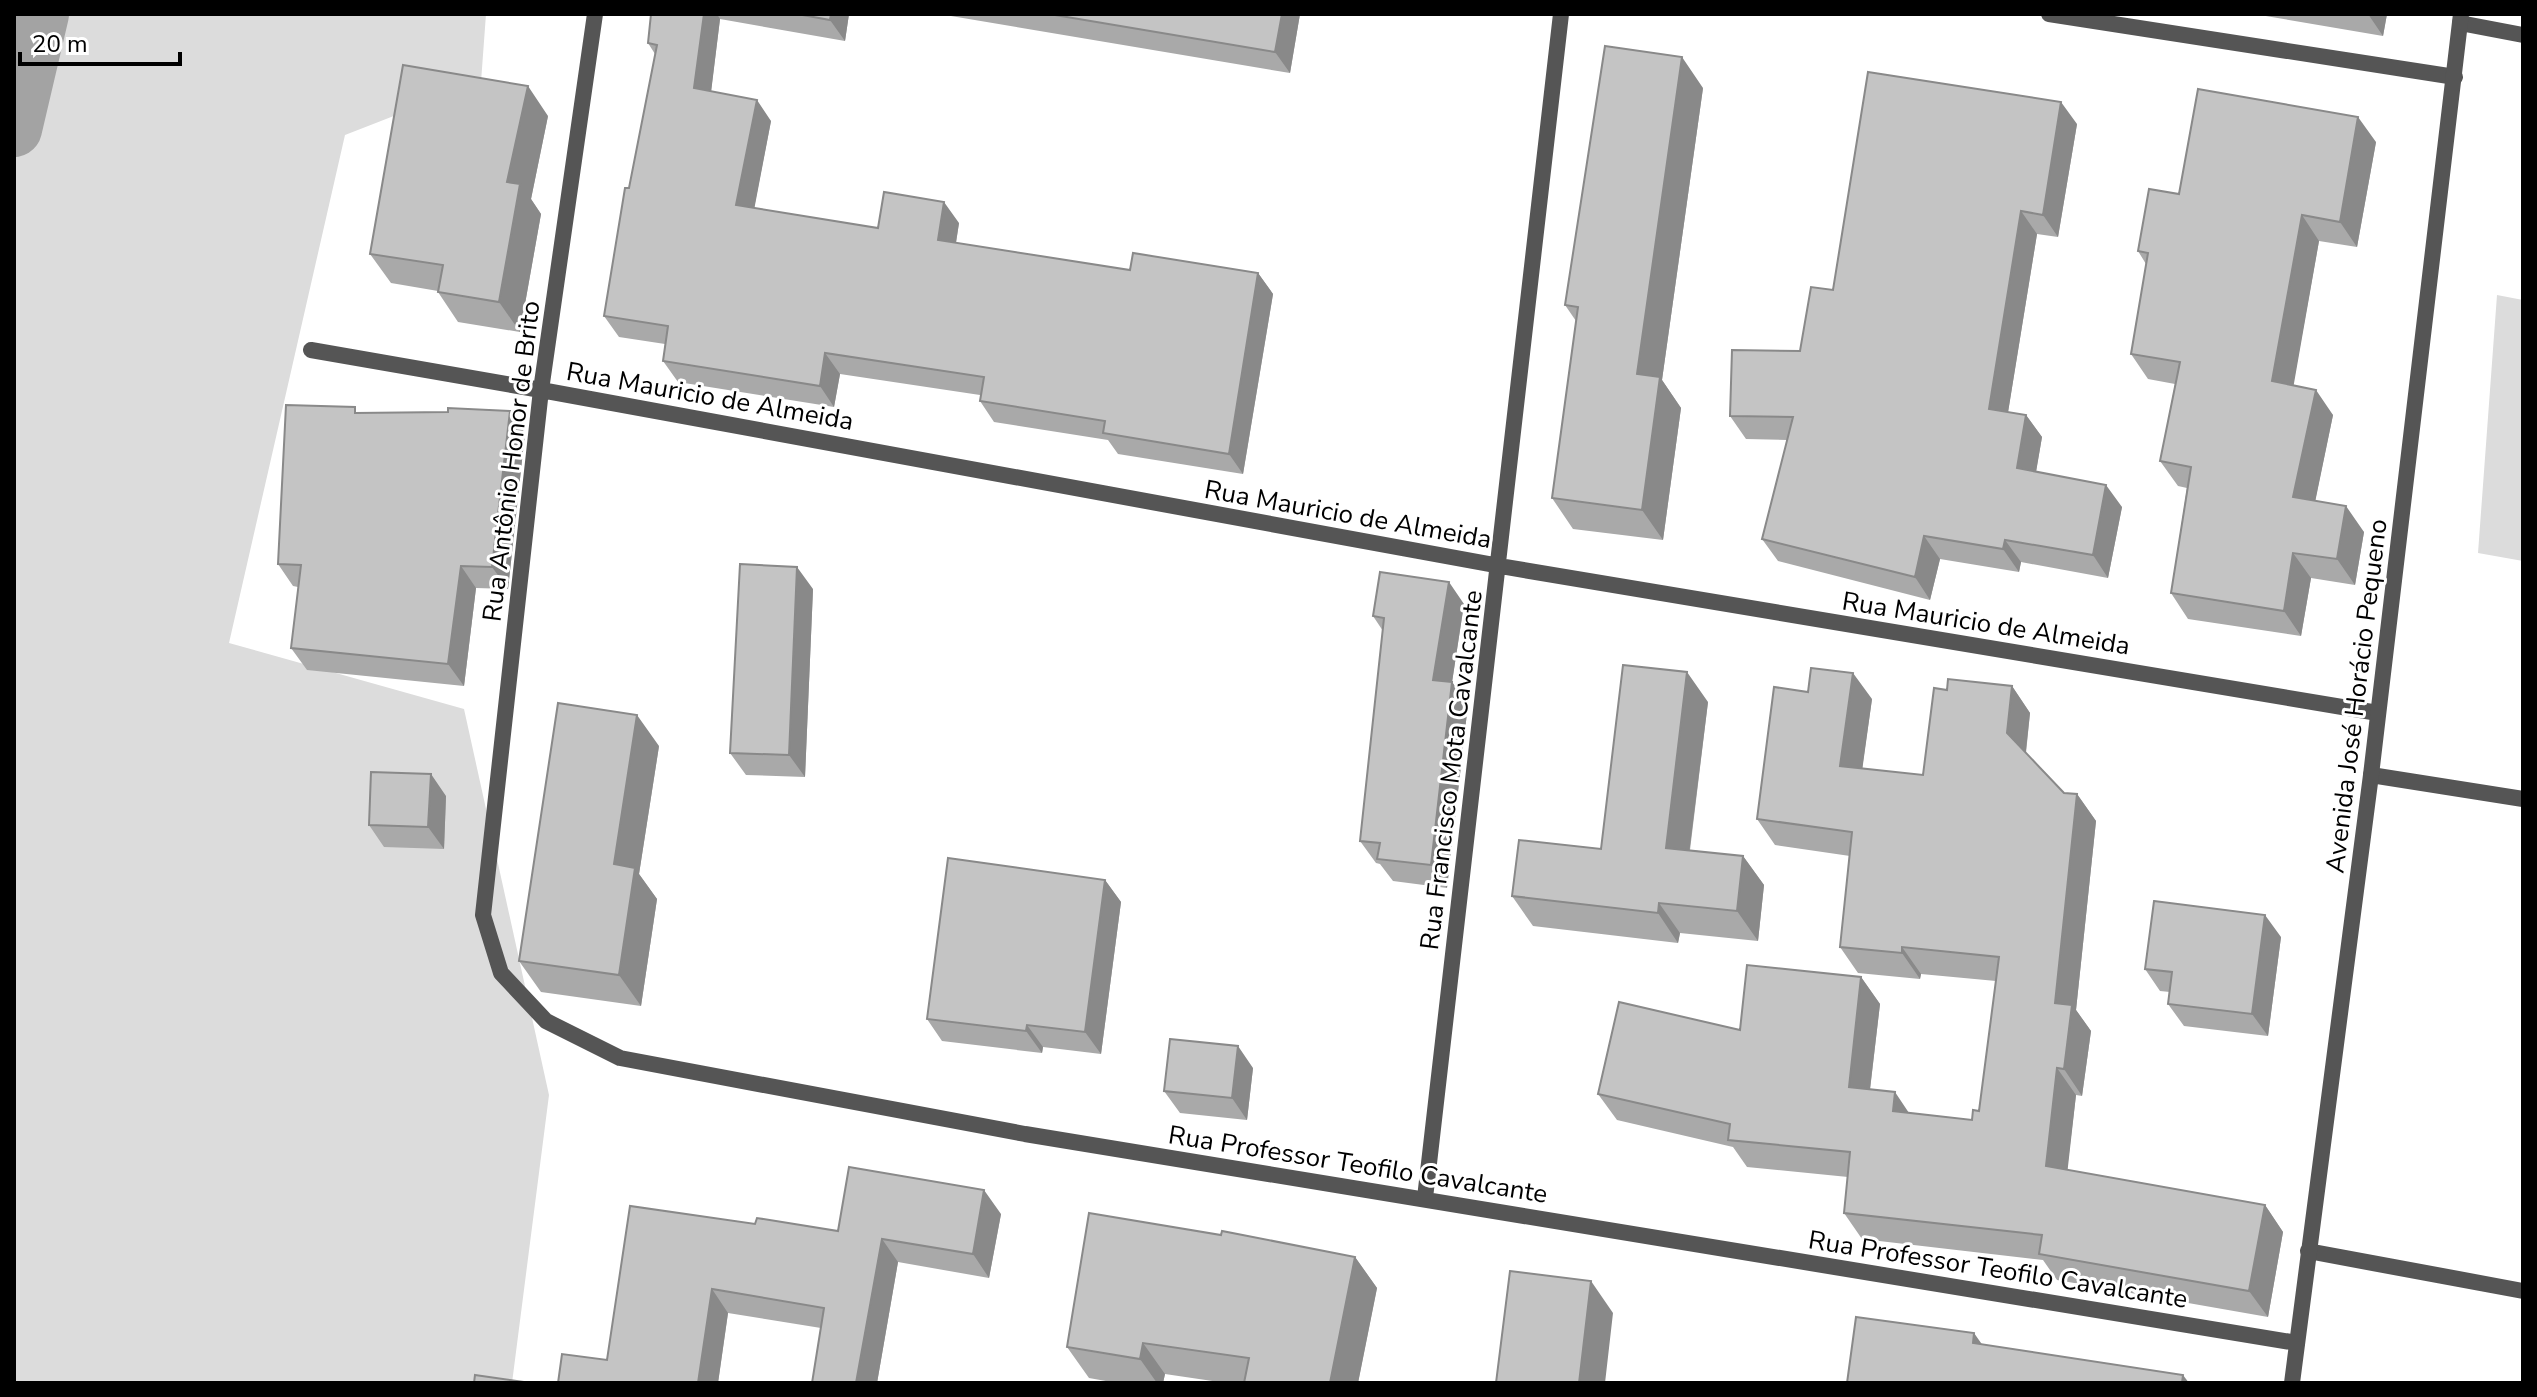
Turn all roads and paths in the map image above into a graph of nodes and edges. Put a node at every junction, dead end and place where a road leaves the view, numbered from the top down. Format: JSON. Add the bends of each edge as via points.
{"nodes":[{"id":1,"x":595,"y":14,"type":"edge"},
{"id":2,"x":1561,"y":14,"type":"edge"},
{"id":3,"x":2049,"y":14,"type":"edge"},
{"id":4,"x":2461,"y":18,"type":"edge"},
{"id":5,"x":2523,"y":35,"type":"edge"},
{"id":6,"x":2455,"y":77,"type":"junction"},
{"id":7,"x":311,"y":350,"type":"dead end"},
{"id":8,"x":541,"y":390,"type":"junction"},
{"id":9,"x":1500,"y":566,"type":"junction"},
{"id":10,"x":2378,"y":713,"type":"junction"},
{"id":11,"x":2371,"y":775,"type":"junction"},
{"id":12,"x":2523,"y":799,"type":"edge"},
{"id":13,"x":483,"y":915,"type":"joint"},
{"id":14,"x":1425,"y":1198,"type":"junction"},
{"id":15,"x":2308,"y":1251,"type":"junction"},
{"id":16,"x":2523,"y":1291,"type":"edge"},
{"id":17,"x":2297,"y":1343,"type":"junction"},
{"id":18,"x":2292,"y":1383,"type":"edge"}],
"edges":[{"from":1,"to":8,"type":"street","name":"Rua Antônio Honor de Brito"},
{"from":2,"to":9,"type":"street","name":"Rua Francisco Mota Cavalcante"},
{"from":3,"to":6,"type":"street"},
{"from":4,"to":5,"type":"street"},
{"from":4,"to":6,"type":"street","name":"Avenida José Horácio Pequeno"},
{"from":6,"to":10,"type":"street","name":"Avenida José Horácio Pequeno"},
{"from":7,"to":8,"type":"street","name":"Rua Mauricio de Almeida"},
{"from":8,"to":9,"type":"street","name":"Rua Mauricio de Almeida"},
{"from":8,"to":13,"type":"street","name":"Rua Antônio Honor de Brito"},
{"from":9,"to":10,"type":"street","name":"Rua Mauricio de Almeida"},
{"from":9,"to":14,"type":"street","name":"Rua Francisco Mota Cavalcante"},
{"from":10,"to":11,"type":"street","name":"Avenida José Horácio Pequeno"},
{"from":11,"to":12,"type":"street"},
{"from":11,"to":15,"type":"street","name":"Avenida José Horácio Pequeno"},
{"from":13,"to":14,"type":"street","name":"Rua Professor Teofilo Cavalcante","via":[[501,973],[546,1021],[620,1058],[1025,1134]]},
{"from":14,"to":17,"type":"street","name":"Rua Professor Teofilo Cavalcante"},
{"from":15,"to":16,"type":"street"},
{"from":15,"to":17,"type":"street","name":"Avenida José Horácio Pequeno"},
{"from":17,"to":18,"type":"street","name":"Avenida José Horácio Pequeno"}]}
